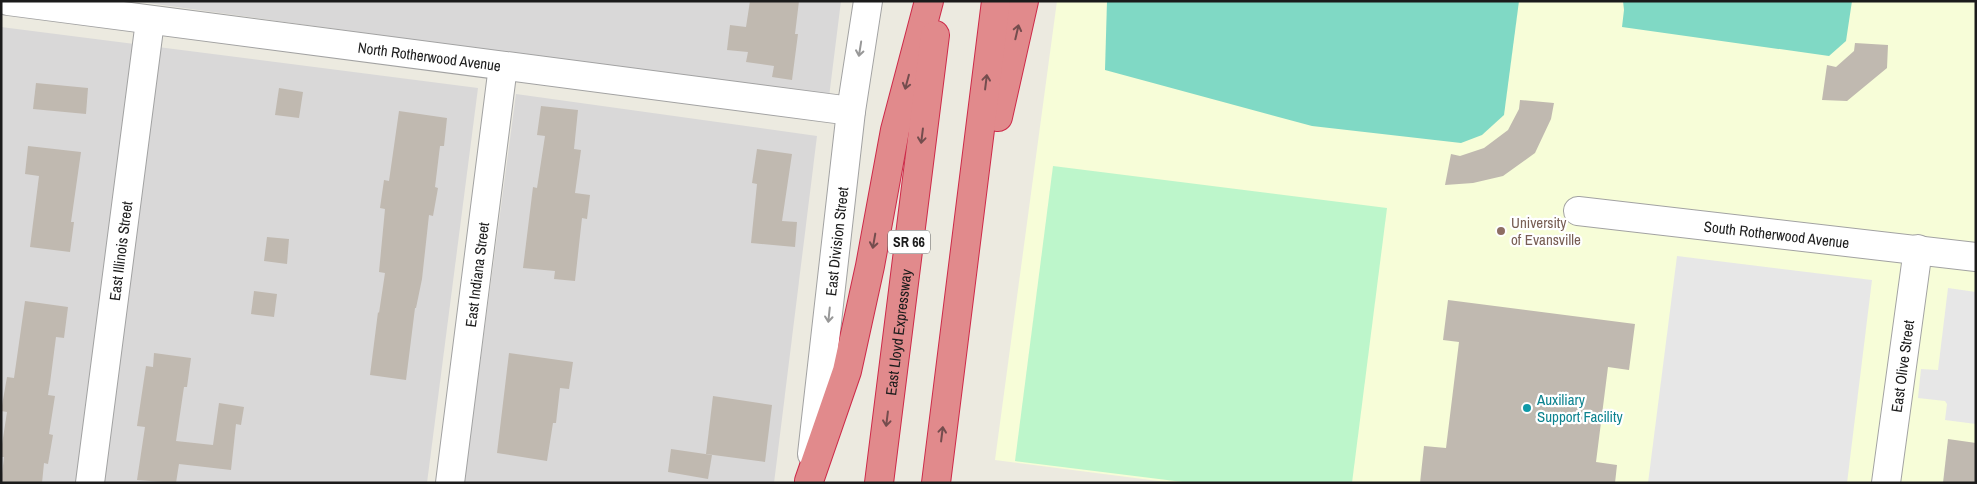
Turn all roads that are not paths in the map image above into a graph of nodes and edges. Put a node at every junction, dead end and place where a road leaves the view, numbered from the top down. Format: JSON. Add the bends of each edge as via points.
{"nodes":[{"id":1,"x":8,"y":1,"type":"edge"},
{"id":2,"x":868,"y":1,"type":"edge"},
{"id":3,"x":929,"y":1,"type":"edge"},
{"id":4,"x":939,"y":1,"type":"edge"},
{"id":5,"x":996,"y":1,"type":"edge"},
{"id":6,"x":1024,"y":1,"type":"edge"},
{"id":7,"x":150,"y":21,"type":"junction"},
{"id":8,"x":503,"y":66,"type":"junction"},
{"id":9,"x":851,"y":111,"type":"junction"},
{"id":10,"x":1578,"y":211,"type":"dead end"},
{"id":11,"x":1918,"y":250,"type":"junction"},
{"id":12,"x":1976,"y":257,"type":"edge"},
{"id":13,"x":963,"y":267,"type":"junction"},
{"id":14,"x":809,"y":482,"type":"edge"},
{"id":15,"x":90,"y":483,"type":"edge"},
{"id":16,"x":450,"y":483,"type":"edge"},
{"id":17,"x":879,"y":483,"type":"edge"},
{"id":18,"x":936,"y":483,"type":"edge"},
{"id":19,"x":1886,"y":483,"type":"edge"}],
"edges":[{"from":1,"to":7,"type":"street","name":"North Rotherwood Avenue"},
{"from":2,"to":9,"type":"street","name":"East Division Street","one_way":true},
{"from":3,"to":14,"type":"highway","one_way":true,"via":[[894,130],[847,371]]},
{"from":4,"to":17,"type":"highway","name":"East Lloyd Expressway","number":"SR 66","one_way":true},
{"from":13,"to":5,"type":"highway","one_way":true},
{"from":13,"to":6,"type":"highway","one_way":true},
{"from":7,"to":8,"type":"street","name":"North Rotherwood Avenue"},
{"from":7,"to":15,"type":"street","name":"East Illinois Street"},
{"from":8,"to":9,"type":"street","name":"North Rotherwood Avenue"},
{"from":8,"to":16,"type":"street","name":"East Indiana Street"},
{"from":9,"to":14,"type":"street","name":"East Division Street","one_way":true},
{"from":10,"to":11,"type":"street","name":"South Rotherwood Avenue"},
{"from":11,"to":12,"type":"street","name":"South Rotherwood Avenue"},
{"from":11,"to":19,"type":"street","name":"East Olive Street"},
{"from":18,"to":13,"type":"highway","one_way":true}]}
